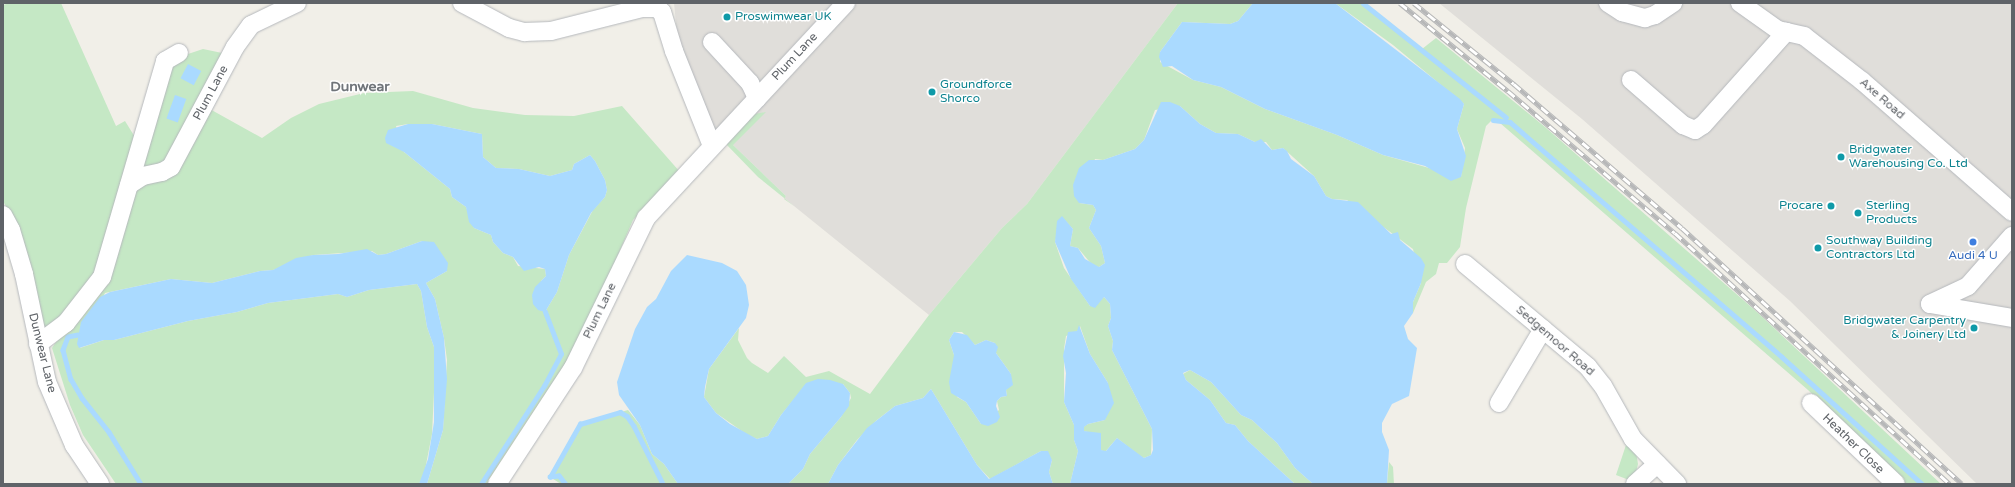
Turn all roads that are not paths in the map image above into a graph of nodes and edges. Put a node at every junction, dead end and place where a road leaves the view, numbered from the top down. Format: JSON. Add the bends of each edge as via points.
{"nodes":[{"id":1,"x":297,"y":3,"type":"edge"},
{"id":2,"x":462,"y":3,"type":"edge"},
{"id":3,"x":846,"y":3,"type":"edge"},
{"id":4,"x":1608,"y":3,"type":"edge"},
{"id":5,"x":1673,"y":3,"type":"edge"},
{"id":6,"x":1740,"y":3,"type":"edge"},
{"id":7,"x":1786,"y":32,"type":"junction"},
{"id":8,"x":712,"y":42,"type":"dead end"},
{"id":9,"x":179,"y":53,"type":"dead end"},
{"id":10,"x":1631,"y":80,"type":"dead end"},
{"id":11,"x":756,"y":98,"type":"junction"},
{"id":12,"x":712,"y":146,"type":"junction"},
{"id":13,"x":129,"y":185,"type":"junction"},
{"id":14,"x":2012,"y":212,"type":"edge"},
{"id":15,"x":3,"y":215,"type":"edge"},
{"id":16,"x":2012,"y":236,"type":"edge"},
{"id":17,"x":1465,"y":264,"type":"dead end"},
{"id":18,"x":2012,"y":318,"type":"edge"},
{"id":19,"x":1544,"y":330,"type":"junction"},
{"id":20,"x":38,"y":344,"type":"junction"},
{"id":21,"x":1499,"y":403,"type":"dead end"},
{"id":22,"x":1811,"y":403,"type":"dead end"},
{"id":23,"x":1658,"y":464,"type":"junction"},
{"id":24,"x":100,"y":484,"type":"edge"},
{"id":25,"x":497,"y":484,"type":"edge"},
{"id":26,"x":1635,"y":484,"type":"edge"},
{"id":27,"x":1677,"y":484,"type":"edge"},
{"id":28,"x":1896,"y":484,"type":"edge"}],
"edges":[{"from":1,"to":13,"type":"street","name":"Plum Lane","via":[[251,25],[235,47],[171,167],[144,176]]},
{"from":2,"to":12,"type":"street","via":[[508,28],[524,32],[551,31],[642,8],[656,8],[662,12],[674,51]]},
{"from":3,"to":11,"type":"street","name":"Plum Lane"},
{"from":4,"to":5,"type":"street","via":[[1622,12],[1645,18],[1655,15]]},
{"from":6,"to":7,"type":"street","name":"Axe Road","via":[[1778,30]]},
{"from":7,"to":10,"type":"street","via":[[1703,125],[1695,130],[1683,125]]},
{"from":7,"to":14,"type":"street","name":"Axe Road","via":[[1804,36],[1862,81]]},
{"from":8,"to":11,"type":"street","via":[[750,83]]},
{"from":9,"to":13,"type":"street","via":[[165,61]]},
{"from":11,"to":12,"type":"street","name":"Plum Lane"},
{"from":12,"to":25,"type":"street","name":"Plum Lane","via":[[646,218],[573,368]]},
{"from":13,"to":20,"type":"street","via":[[102,277],[66,323]]},
{"from":15,"to":20,"type":"street","name":"Dunwear Lane","via":[[11,230],[24,274]]},
{"from":16,"to":18,"type":"street","via":[[1968,286],[1930,304]]},
{"from":17,"to":19,"type":"street","name":"Sedgemoor Road"},
{"from":19,"to":21,"type":"street"},
{"from":19,"to":23,"type":"street","name":"Sedgemoor Road","via":[[1588,367],[1603,386],[1633,439]]},
{"from":20,"to":24,"type":"street","name":"Dunwear Lane","via":[[47,382],[61,419]]},
{"from":22,"to":28,"type":"street","name":"Heather Close"},
{"from":23,"to":26,"type":"street"},
{"from":23,"to":27,"type":"street","name":"Sedgemoor Road"}]}
